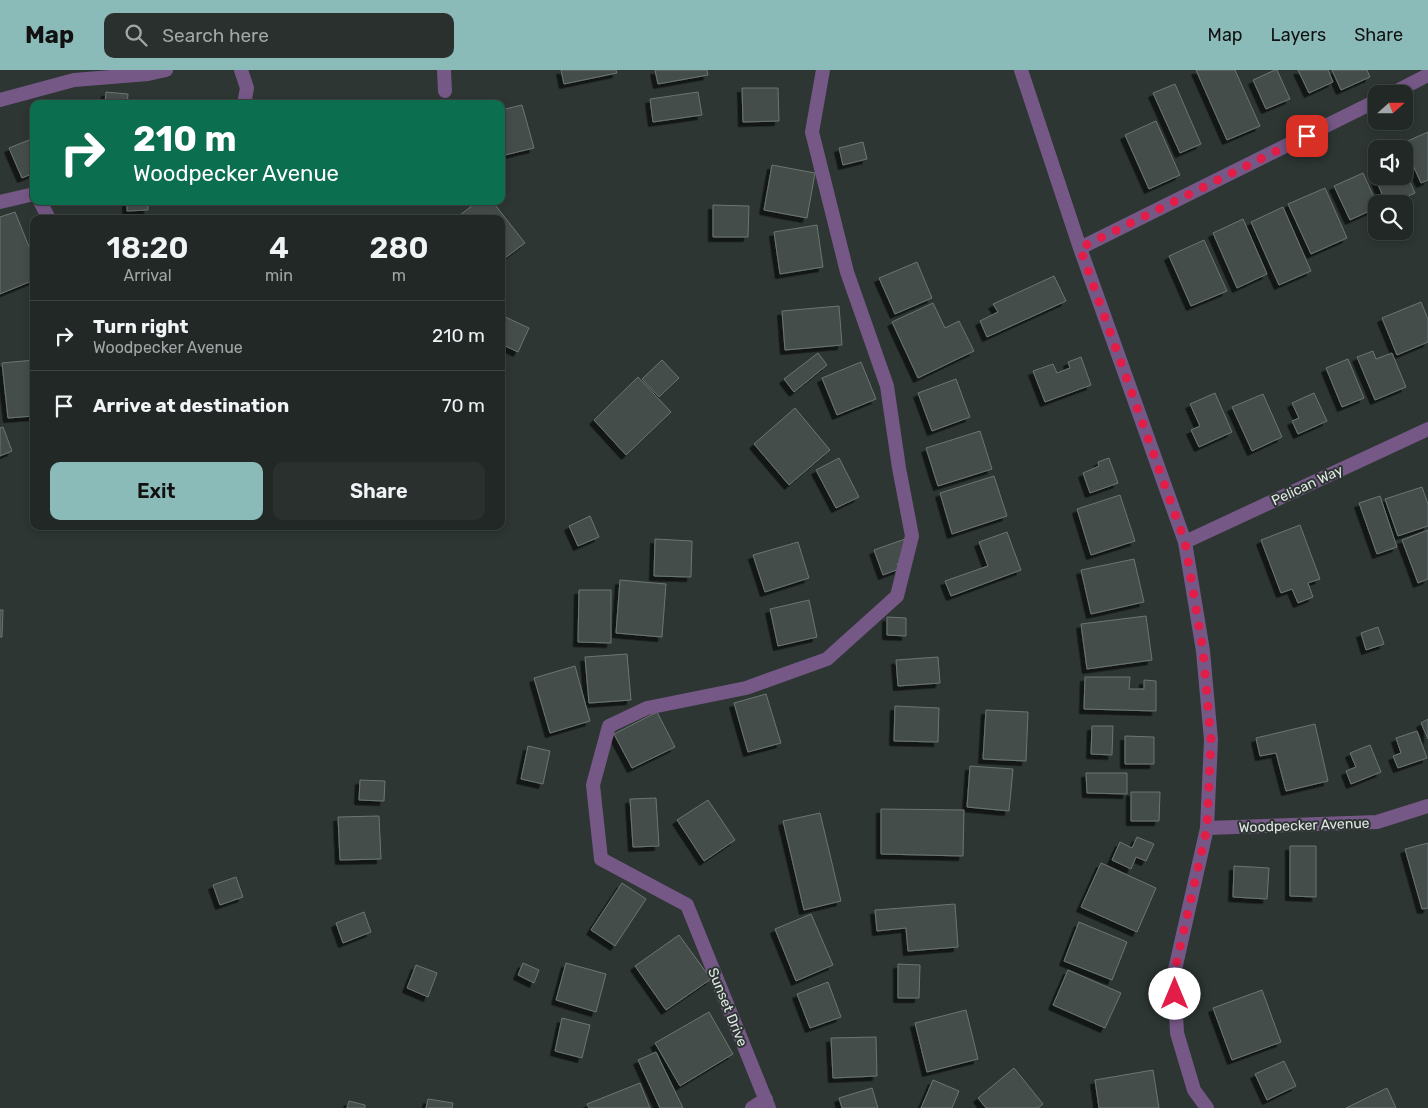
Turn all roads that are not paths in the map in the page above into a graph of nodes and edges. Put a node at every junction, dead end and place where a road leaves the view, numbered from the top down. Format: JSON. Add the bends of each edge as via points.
{"nodes":[{"id":1,"x":166,"y":70,"type":"edge"},
{"id":2,"x":241,"y":70,"type":"edge"},
{"id":3,"x":444,"y":70,"type":"edge"},
{"id":4,"x":822,"y":70,"type":"edge"},
{"id":5,"x":1021,"y":70,"type":"edge"},
{"id":6,"x":1428,"y":75,"type":"edge"},
{"id":7,"x":1409,"y":85,"type":"edge"},
{"id":8,"x":445,"y":90,"type":"dead end"},
{"id":9,"x":0,"y":100,"type":"edge"},
{"id":10,"x":245,"y":100,"type":"edge"},
{"id":11,"x":1368,"y":105,"type":"edge"},
{"id":12,"x":30,"y":195,"type":"edge"},
{"id":13,"x":0,"y":202,"type":"edge"},
{"id":14,"x":1080,"y":248,"type":"junction"},
{"id":15,"x":1428,"y":429,"type":"edge"},
{"id":16,"x":1185,"y":542,"type":"junction"},
{"id":17,"x":1428,"y":806,"type":"edge"},
{"id":18,"x":1207,"y":828,"type":"junction"},
{"id":19,"x":767,"y":1103,"type":"edge"},
{"id":20,"x":752,"y":1108,"type":"edge"},
{"id":21,"x":1207,"y":1108,"type":"edge"}],
"edges":[{"from":1,"to":9,"type":"street","via":[[74,80]]},
{"from":2,"to":10,"type":"street","via":[[247,88]]},
{"from":3,"to":8,"type":"street"},
{"from":4,"to":19,"type":"street","name":"Sunset Drive","via":[[812,132],[847,272],[887,386],[912,536],[897,596],[827,659],[746,688],[647,708],[609,726],[593,785],[601,859],[687,905]]},
{"from":5,"to":14,"type":"street"},
{"from":6,"to":7,"type":"street"},
{"from":11,"to":14,"type":"street"},
{"from":12,"to":13,"type":"street"},
{"from":14,"to":16,"type":"street"},
{"from":15,"to":16,"type":"street","name":"Pelican Way"},
{"from":16,"to":18,"type":"street","via":[[1203,651],[1211,740]]},
{"from":17,"to":18,"type":"street","name":"Woodpecker Avenue","via":[[1377,822]]},
{"from":18,"to":21,"type":"street","via":[[1174,974],[1177,1033],[1194,1090]]},
{"from":19,"to":20,"type":"street"}]}
